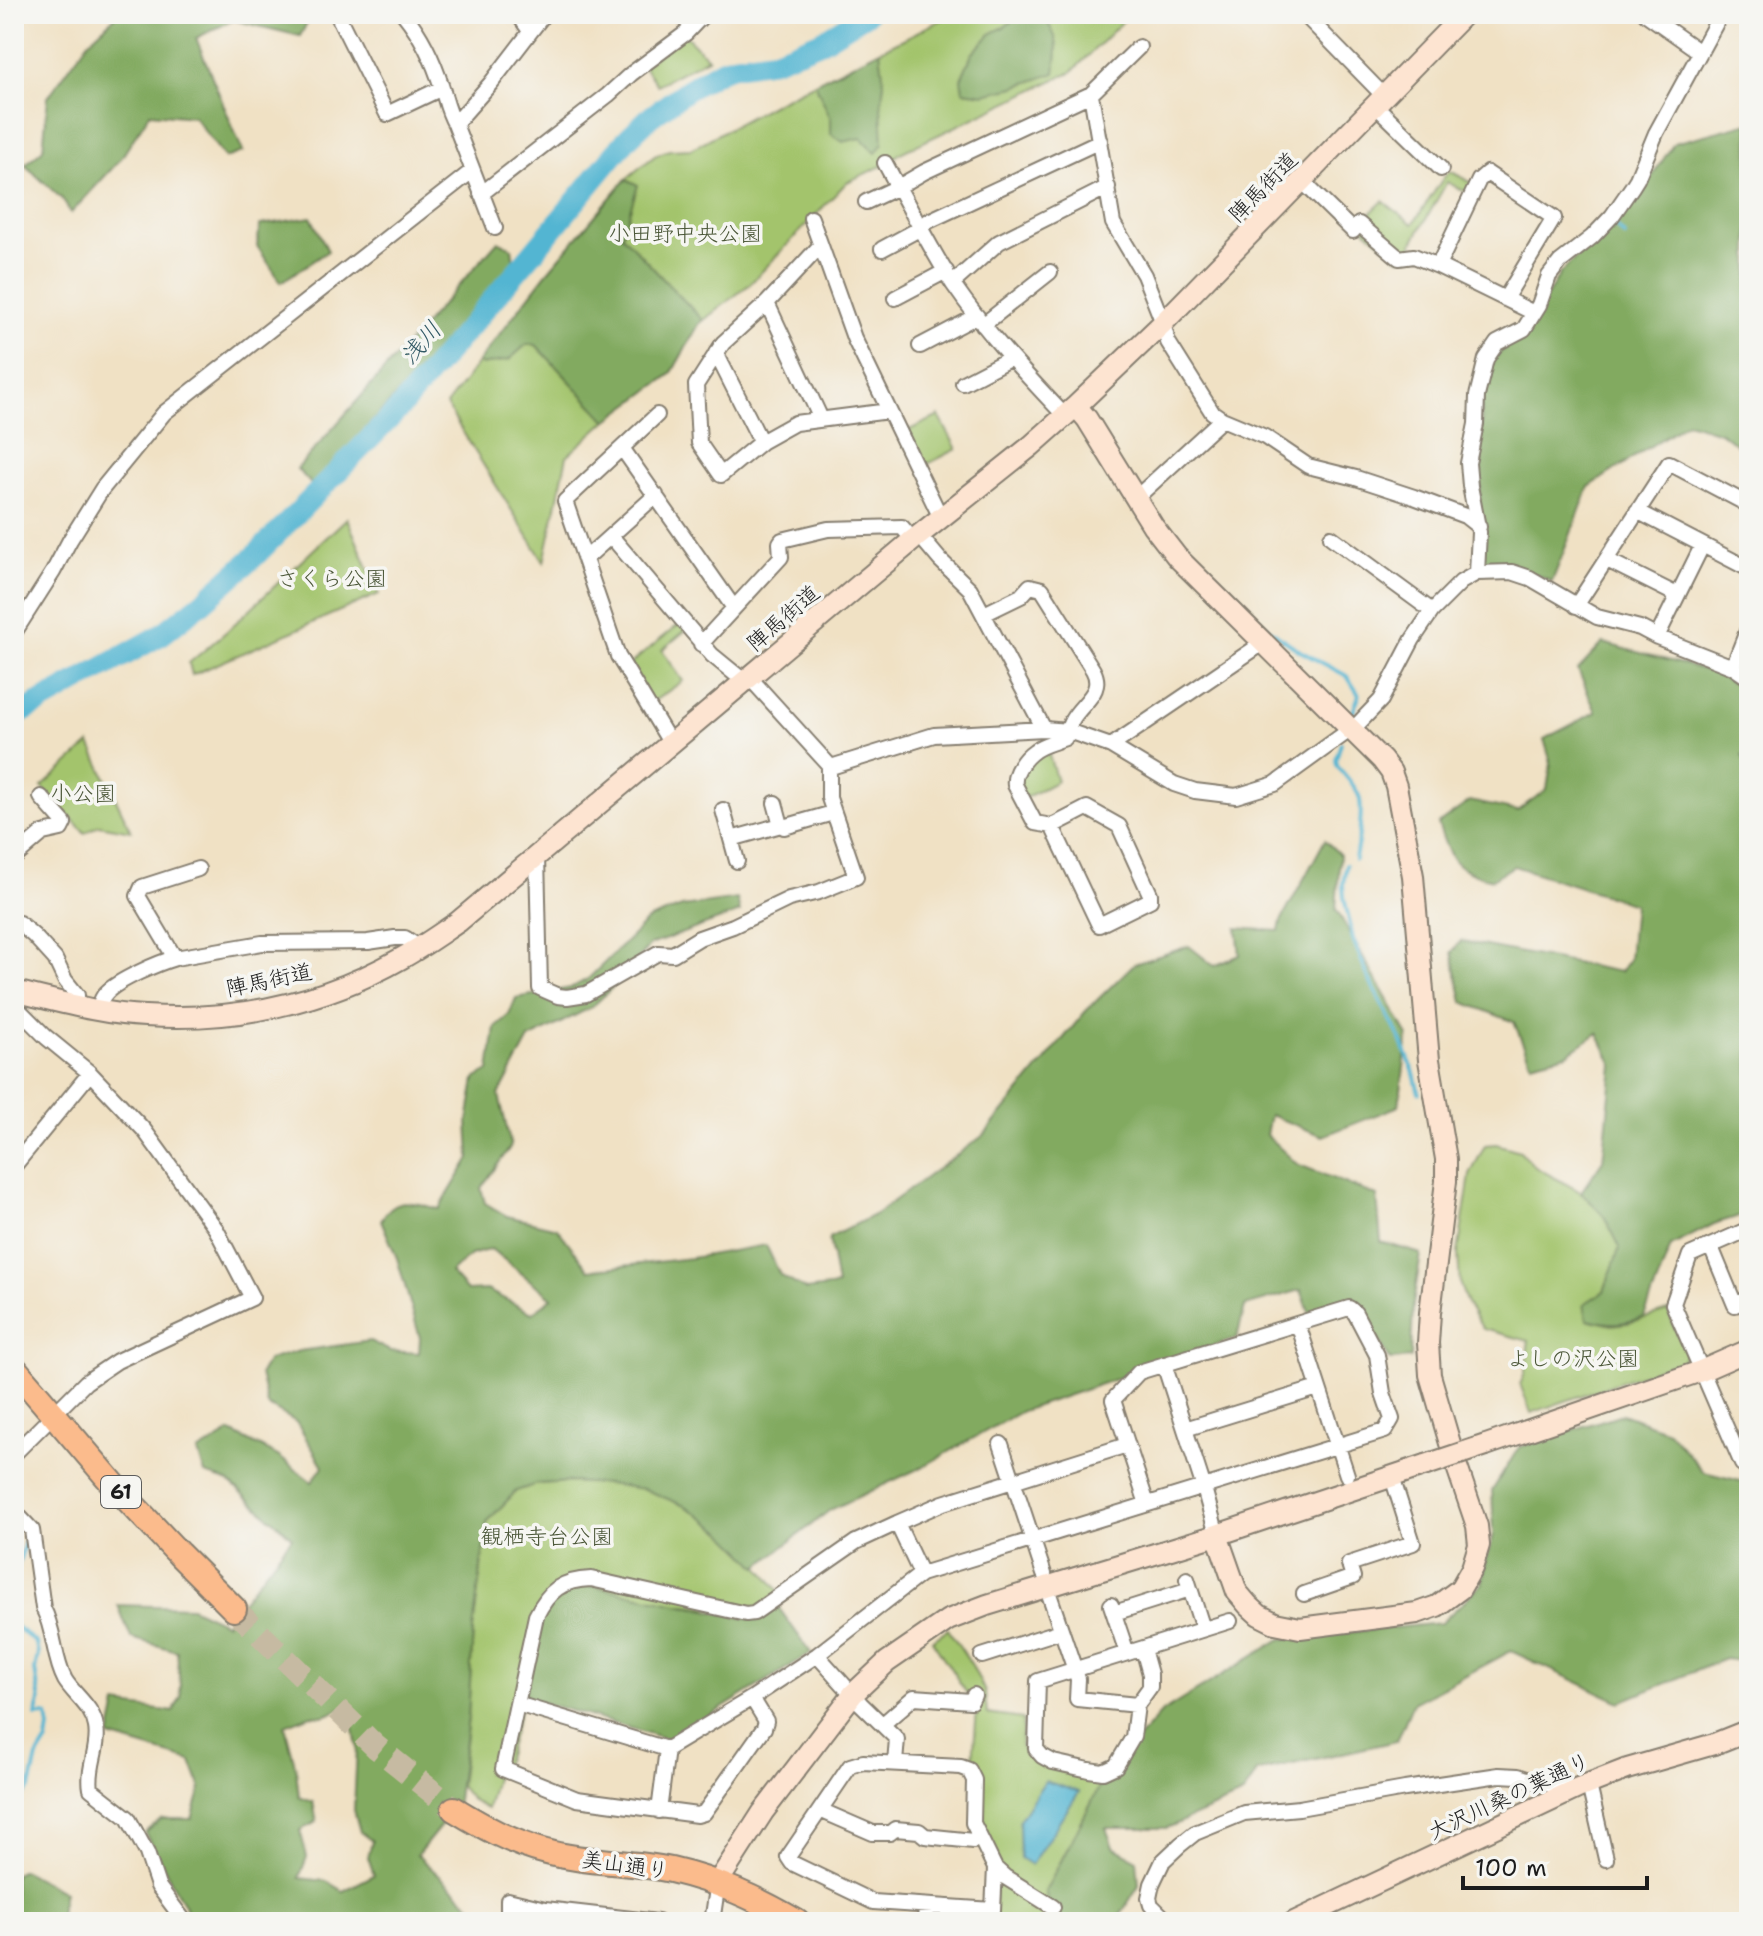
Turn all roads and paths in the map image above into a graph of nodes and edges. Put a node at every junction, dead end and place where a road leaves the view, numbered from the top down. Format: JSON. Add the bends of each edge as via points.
{"nodes":[{"id":1,"x":337,"y":14,"type":"edge"},
{"id":2,"x":404,"y":14,"type":"edge"},
{"id":3,"x":518,"y":14,"type":"edge"},
{"id":4,"x":544,"y":14,"type":"edge"},
{"id":5,"x":679,"y":14,"type":"edge"},
{"id":6,"x":704,"y":14,"type":"edge"},
{"id":7,"x":1304,"y":14,"type":"edge"},
{"id":8,"x":1464,"y":14,"type":"edge"},
{"id":9,"x":1646,"y":14,"type":"edge"},
{"id":10,"x":1721,"y":14,"type":"edge"},
{"id":11,"x":692,"y":26,"type":"junction"},
{"id":12,"x":530,"y":31,"type":"junction"},
{"id":13,"x":1139,"y":47,"type":"dead end"},
{"id":14,"x":1700,"y":52,"type":"junction"},
{"id":15,"x":442,"y":88,"type":"junction"},
{"id":16,"x":1091,"y":94,"type":"junction"},
{"id":17,"x":1379,"y":101,"type":"junction"},
{"id":18,"x":455,"y":124,"type":"junction"},
{"id":19,"x":1100,"y":141,"type":"junction"},
{"id":20,"x":885,"y":163,"type":"dead end"},
{"id":21,"x":1441,"y":169,"type":"dead end"},
{"id":22,"x":472,"y":171,"type":"junction"},
{"id":23,"x":1302,"y":181,"type":"junction"},
{"id":24,"x":898,"y":187,"type":"junction"},
{"id":25,"x":1108,"y":187,"type":"junction"},
{"id":26,"x":481,"y":194,"type":"junction"},
{"id":27,"x":866,"y":202,"type":"dead end"},
{"id":28,"x":811,"y":218,"type":"dead end"},
{"id":29,"x":921,"y":226,"type":"junction"},
{"id":30,"x":495,"y":228,"type":"dead end"},
{"id":31,"x":820,"y":246,"type":"junction"},
{"id":32,"x":882,"y":249,"type":"dead end"},
{"id":33,"x":1438,"y":266,"type":"junction"},
{"id":34,"x":1050,"y":272,"type":"dead end"},
{"id":35,"x":949,"y":277,"type":"junction"},
{"id":36,"x":895,"y":298,"type":"dead end"},
{"id":37,"x":1505,"y":299,"type":"junction"},
{"id":38,"x":767,"y":303,"type":"junction"},
{"id":39,"x":1534,"y":313,"type":"junction"},
{"id":40,"x":980,"y":320,"type":"junction"},
{"id":41,"x":1163,"y":323,"type":"junction"},
{"id":42,"x":920,"y":346,"type":"dead end"},
{"id":43,"x":716,"y":353,"type":"junction"},
{"id":44,"x":1011,"y":358,"type":"junction"},
{"id":45,"x":963,"y":383,"type":"dead end"},
{"id":46,"x":889,"y":411,"type":"junction"},
{"id":47,"x":1070,"y":411,"type":"junction"},
{"id":48,"x":657,"y":415,"type":"dead end"},
{"id":49,"x":821,"y":419,"type":"junction"},
{"id":50,"x":1222,"y":419,"type":"junction"},
{"id":51,"x":761,"y":442,"type":"junction"},
{"id":52,"x":622,"y":448,"type":"junction"},
{"id":53,"x":656,"y":495,"type":"junction"},
{"id":54,"x":1136,"y":498,"type":"junction"},
{"id":55,"x":1749,"y":505,"type":"edge"},
{"id":56,"x":1637,"y":511,"type":"junction"},
{"id":57,"x":941,"y":518,"type":"junction"},
{"id":58,"x":1479,"y":527,"type":"junction"},
{"id":59,"x":611,"y":536,"type":"junction"},
{"id":60,"x":1331,"y":537,"type":"dead end"},
{"id":61,"x":916,"y":538,"type":"junction"},
{"id":62,"x":1702,"y":546,"type":"junction"},
{"id":63,"x":585,"y":559,"type":"junction"},
{"id":64,"x":1607,"y":560,"type":"junction"},
{"id":65,"x":1749,"y":569,"type":"edge"},
{"id":66,"x":1477,"y":573,"type":"junction"},
{"id":67,"x":1677,"y":595,"type":"junction"},
{"id":68,"x":1576,"y":606,"type":"junction"},
{"id":69,"x":734,"y":608,"type":"junction"},
{"id":70,"x":1432,"y":611,"type":"junction"},
{"id":71,"x":984,"y":614,"type":"junction"},
{"id":72,"x":1749,"y":626,"type":"edge"},
{"id":73,"x":14,"y":633,"type":"edge"},
{"id":74,"x":1657,"y":637,"type":"junction"},
{"id":75,"x":1263,"y":643,"type":"junction"},
{"id":76,"x":701,"y":644,"type":"junction"},
{"id":77,"x":1733,"y":667,"type":"junction"},
{"id":78,"x":1749,"y":678,"type":"edge"},
{"id":79,"x":748,"y":680,"type":"junction"},
{"id":80,"x":1044,"y":729,"type":"junction"},
{"id":81,"x":1352,"y":730,"type":"junction"},
{"id":82,"x":1068,"y":731,"type":"junction"},
{"id":83,"x":671,"y":744,"type":"junction"},
{"id":84,"x":1111,"y":746,"type":"junction"},
{"id":85,"x":829,"y":765,"type":"junction"},
{"id":86,"x":41,"y":797,"type":"dead end"},
{"id":87,"x":775,"y":803,"type":"dead end"},
{"id":88,"x":723,"y":810,"type":"dead end"},
{"id":89,"x":833,"y":813,"type":"junction"},
{"id":90,"x":781,"y":825,"type":"junction"},
{"id":91,"x":1052,"y":826,"type":"junction"},
{"id":92,"x":731,"y":839,"type":"junction"},
{"id":93,"x":537,"y":855,"type":"junction"},
{"id":94,"x":14,"y":858,"type":"edge"},
{"id":95,"x":737,"y":861,"type":"dead end"},
{"id":96,"x":198,"y":869,"type":"dead end"},
{"id":97,"x":19,"y":923,"type":"dead end"},
{"id":98,"x":420,"y":948,"type":"junction"},
{"id":99,"x":175,"y":958,"type":"junction"},
{"id":100,"x":14,"y":991,"type":"edge"},
{"id":101,"x":14,"y":1005,"type":"edge"},
{"id":102,"x":77,"y":1005,"type":"junction"},
{"id":103,"x":98,"y":1010,"type":"junction"},
{"id":104,"x":90,"y":1073,"type":"junction"},
{"id":105,"x":14,"y":1166,"type":"edge"},
{"id":106,"x":1749,"y":1229,"type":"edge"},
{"id":107,"x":1711,"y":1247,"type":"junction"},
{"id":108,"x":1749,"y":1298,"type":"edge"},
{"id":109,"x":1298,"y":1324,"type":"junction"},
{"id":110,"x":1749,"y":1350,"type":"edge"},
{"id":111,"x":1164,"y":1364,"type":"junction"},
{"id":112,"x":14,"y":1368,"type":"edge"},
{"id":113,"x":1701,"y":1371,"type":"junction"},
{"id":114,"x":1318,"y":1388,"type":"junction"},
{"id":115,"x":54,"y":1415,"type":"junction"},
{"id":116,"x":1185,"y":1429,"type":"junction"},
{"id":117,"x":1001,"y":1444,"type":"dead end"},
{"id":118,"x":1127,"y":1445,"type":"junction"},
{"id":119,"x":1338,"y":1446,"type":"junction"},
{"id":120,"x":14,"y":1454,"type":"edge"},
{"id":121,"x":1749,"y":1467,"type":"edge"},
{"id":122,"x":1347,"y":1475,"type":"dead end"},
{"id":123,"x":1392,"y":1477,"type":"junction"},
{"id":124,"x":1014,"y":1481,"type":"junction"},
{"id":125,"x":1204,"y":1488,"type":"junction"},
{"id":126,"x":1147,"y":1504,"type":"junction"},
{"id":127,"x":14,"y":1511,"type":"edge"},
{"id":128,"x":897,"y":1523,"type":"junction"},
{"id":129,"x":1217,"y":1535,"type":"junction"},
{"id":130,"x":1033,"y":1540,"type":"junction"},
{"id":131,"x":921,"y":1574,"type":"junction"},
{"id":132,"x":1046,"y":1581,"type":"junction"},
{"id":133,"x":1304,"y":1594,"type":"dead end"},
{"id":134,"x":234,"y":1609,"type":"tunnel mouth"},
{"id":135,"x":1230,"y":1621,"type":"dead end"},
{"id":136,"x":1203,"y":1629,"type":"junction"},
{"id":137,"x":1061,"y":1631,"type":"junction"},
{"id":138,"x":1143,"y":1649,"type":"junction"},
{"id":139,"x":1127,"y":1653,"type":"junction"},
{"id":140,"x":817,"y":1655,"type":"junction"},
{"id":141,"x":982,"y":1656,"type":"dead end"},
{"id":142,"x":1075,"y":1670,"type":"junction"},
{"id":143,"x":853,"y":1694,"type":"junction"},
{"id":144,"x":752,"y":1698,"type":"junction"},
{"id":145,"x":972,"y":1698,"type":"dead end"},
{"id":146,"x":517,"y":1704,"type":"junction"},
{"id":147,"x":1137,"y":1705,"type":"junction"},
{"id":148,"x":883,"y":1724,"type":"junction"},
{"id":149,"x":1749,"y":1730,"type":"edge"},
{"id":150,"x":667,"y":1749,"type":"junction"},
{"id":151,"x":895,"y":1763,"type":"junction"},
{"id":152,"x":1584,"y":1786,"type":"junction"},
{"id":153,"x":454,"y":1809,"type":"tunnel mouth"},
{"id":154,"x":820,"y":1810,"type":"junction"},
{"id":155,"x":659,"y":1811,"type":"junction"},
{"id":156,"x":980,"y":1839,"type":"junction"},
{"id":157,"x":1606,"y":1859,"type":"dead end"},
{"id":158,"x":995,"y":1868,"type":"junction"},
{"id":159,"x":718,"y":1882,"type":"junction"},
{"id":160,"x":926,"y":1906,"type":"junction"},
{"id":161,"x":1053,"y":1907,"type":"dead end"},
{"id":162,"x":993,"y":1916,"type":"edge"},
{"id":163,"x":185,"y":1922,"type":"edge"},
{"id":164,"x":508,"y":1922,"type":"edge"},
{"id":165,"x":658,"y":1922,"type":"edge"},
{"id":166,"x":712,"y":1922,"type":"edge"},
{"id":167,"x":797,"y":1922,"type":"edge"},
{"id":168,"x":925,"y":1922,"type":"edge"},
{"id":169,"x":1168,"y":1922,"type":"edge"},
{"id":170,"x":1294,"y":1922,"type":"edge"}],
"edges":[{"from":1,"to":15,"type":"street","via":[[387,114]]},
{"from":2,"to":15,"type":"street"},
{"from":3,"to":12,"type":"street"},
{"from":4,"to":12,"type":"street"},
{"from":5,"to":11,"type":"street"},
{"from":6,"to":11,"type":"street"},
{"from":7,"to":17,"type":"street"},
{"from":8,"to":17,"type":"street","name":"陣馬街道"},
{"from":9,"to":14,"type":"street"},
{"from":10,"to":14,"type":"street"},
{"from":11,"to":26,"type":"street"},
{"from":12,"to":18,"type":"street"},
{"from":13,"to":16,"type":"street"},
{"from":14,"to":39,"type":"street","via":[[1637,179],[1612,216],[1554,269]]},
{"from":15,"to":18,"type":"street"},
{"from":16,"to":19,"type":"street"},
{"from":16,"to":24,"type":"street"},
{"from":17,"to":21,"type":"street"},
{"from":17,"to":23,"type":"street","name":"陣馬街道"},
{"from":18,"to":22,"type":"street"},
{"from":19,"to":25,"type":"street"},
{"from":19,"to":29,"type":"street"},
{"from":20,"to":24,"type":"street"},
{"from":22,"to":26,"type":"street"},
{"from":22,"to":73,"type":"street","via":[[164,413],[102,489]]},
{"from":23,"to":33,"type":"street","via":[[1353,231],[1359,224],[1399,258],[1414,256]]},
{"from":23,"to":41,"type":"street","name":"陣馬街道"},
{"from":24,"to":27,"type":"street"},
{"from":24,"to":29,"type":"street"},
{"from":25,"to":35,"type":"street","via":[[999,242]]},
{"from":25,"to":41,"type":"street","via":[[1113,223],[1144,275]]},
{"from":26,"to":30,"type":"street"},
{"from":28,"to":31,"type":"street"},
{"from":29,"to":32,"type":"street"},
{"from":29,"to":35,"type":"street"},
{"from":31,"to":38,"type":"street"},
{"from":31,"to":46,"type":"street","via":[[854,338]]},
{"from":33,"to":37,"type":"street"},
{"from":33,"to":37,"type":"street","via":[[1487,173],[1554,218]]},
{"from":34,"to":40,"type":"street"},
{"from":35,"to":36,"type":"street"},
{"from":35,"to":40,"type":"street"},
{"from":37,"to":39,"type":"street"},
{"from":38,"to":43,"type":"street"},
{"from":38,"to":49,"type":"street"},
{"from":39,"to":58,"type":"street","via":[[1524,329],[1497,343],[1480,375],[1468,463]]},
{"from":40,"to":42,"type":"street"},
{"from":40,"to":44,"type":"street"},
{"from":41,"to":47,"type":"street","name":"陣馬街道"},
{"from":41,"to":50,"type":"street","via":[[1168,342],[1212,412]]},
{"from":43,"to":51,"type":"street"},
{"from":43,"to":51,"type":"street","via":[[696,385],[699,443],[721,475]]},
{"from":44,"to":45,"type":"street"},
{"from":44,"to":47,"type":"street"},
{"from":46,"to":49,"type":"street"},
{"from":46,"to":57,"type":"street"},
{"from":47,"to":54,"type":"street","via":[[1087,419]]},
{"from":47,"to":57,"type":"street","name":"陣馬街道"},
{"from":48,"to":52,"type":"street"},
{"from":49,"to":51,"type":"street","via":[[795,423]]},
{"from":50,"to":54,"type":"street"},
{"from":50,"to":58,"type":"street","via":[[1265,437],[1308,466],[1414,497],[1465,516]]},
{"from":52,"to":53,"type":"street"},
{"from":52,"to":63,"type":"street","via":[[565,501]]},
{"from":53,"to":59,"type":"street"},
{"from":53,"to":69,"type":"street"},
{"from":54,"to":75,"type":"street","via":[[1177,557],[1209,578]]},
{"from":55,"to":56,"type":"street","via":[[1669,463]]},
{"from":56,"to":62,"type":"street"},
{"from":56,"to":64,"type":"street"},
{"from":57,"to":61,"type":"street","name":"陣馬街道"},
{"from":58,"to":66,"type":"street"},
{"from":59,"to":63,"type":"street"},
{"from":59,"to":76,"type":"street"},
{"from":60,"to":70,"type":"street"},
{"from":61,"to":69,"type":"street","via":[[902,527],[828,529],[782,540],[781,557]]},
{"from":61,"to":71,"type":"street","via":[[970,589]]},
{"from":61,"to":79,"type":"street","name":"陣馬街道"},
{"from":62,"to":65,"type":"street"},
{"from":62,"to":67,"type":"street"},
{"from":63,"to":83,"type":"street","via":[[618,656]]},
{"from":64,"to":67,"type":"street"},
{"from":64,"to":68,"type":"street"},
{"from":66,"to":68,"type":"street","via":[[1512,572]]},
{"from":66,"to":70,"type":"street"},
{"from":67,"to":74,"type":"street"},
{"from":68,"to":74,"type":"street"},
{"from":69,"to":76,"type":"street"},
{"from":70,"to":81,"type":"street","via":[[1381,700]]},
{"from":71,"to":80,"type":"street"},
{"from":71,"to":82,"type":"street","via":[[1030,586],[1042,589],[1097,679]]},
{"from":72,"to":77,"type":"street"},
{"from":74,"to":77,"type":"street"},
{"from":75,"to":81,"type":"street"},
{"from":75,"to":84,"type":"street"},
{"from":76,"to":79,"type":"street"},
{"from":77,"to":78,"type":"street"},
{"from":79,"to":83,"type":"street","name":"陣馬街道"},
{"from":79,"to":85,"type":"street"},
{"from":80,"to":82,"type":"street"},
{"from":80,"to":85,"type":"street","via":[[934,735]]},
{"from":81,"to":84,"type":"street","via":[[1275,784],[1236,796],[1174,784]]},
{"from":81,"to":129,"type":"street","via":[[1391,772],[1413,876],[1429,1060],[1446,1159],[1430,1313],[1430,1375],[1479,1545],[1460,1589],[1437,1606],[1300,1628],[1275,1623],[1248,1605],[1237,1592]]},
{"from":82,"to":84,"type":"street"},
{"from":82,"to":91,"type":"street","via":[[1065,738],[1034,750],[1014,779],[1035,823]]},
{"from":83,"to":93,"type":"street","name":"陣馬街道"},
{"from":85,"to":89,"type":"street"},
{"from":86,"to":94,"type":"street","via":[[64,823]]},
{"from":87,"to":90,"type":"street"},
{"from":88,"to":92,"type":"street"},
{"from":89,"to":90,"type":"street"},
{"from":89,"to":93,"type":"street","via":[[856,877],[789,899],[673,954],[658,953],[576,996],[540,988]]},
{"from":90,"to":92,"type":"street"},
{"from":91,"to":91,"type":"street","via":[[1087,808],[1119,826],[1150,900],[1099,925]]},
{"from":92,"to":95,"type":"street"},
{"from":93,"to":98,"type":"street","name":"陣馬街道"},
{"from":96,"to":99,"type":"street","via":[[142,887],[138,896]]},
{"from":97,"to":102,"type":"street","via":[[55,959],[77,995]]},
{"from":98,"to":99,"type":"street","via":[[405,938],[304,941]]},
{"from":98,"to":103,"type":"street","name":"陣馬街道","via":[[323,994],[264,1011],[186,1017]]},
{"from":99,"to":103,"type":"street","via":[[108,990]]},
{"from":100,"to":102,"type":"street","name":"陣馬街道"},
{"from":101,"to":104,"type":"street"},
{"from":102,"to":103,"type":"street","name":"陣馬街道"},
{"from":104,"to":105,"type":"street"},
{"from":104,"to":115,"type":"street","via":[[144,1130],[201,1208],[252,1298],[117,1361],[86,1382]]},
{"from":106,"to":107,"type":"street"},
{"from":107,"to":108,"type":"street","via":[[1735,1305]]},
{"from":107,"to":113,"type":"street","via":[[1690,1255],[1673,1304]]},
{"from":109,"to":111,"type":"street"},
{"from":109,"to":114,"type":"street"},
{"from":109,"to":119,"type":"street","via":[[1349,1308],[1377,1355],[1392,1419],[1385,1431]]},
{"from":110,"to":113,"type":"street"},
{"from":111,"to":116,"type":"street"},
{"from":111,"to":118,"type":"street","via":[[1139,1372],[1113,1400]]},
{"from":112,"to":115,"type":"main road","number":"61"},
{"from":113,"to":121,"type":"street","via":[[1742,1464]]},
{"from":113,"to":123,"type":"street","bridge":true},
{"from":114,"to":116,"type":"street"},
{"from":114,"to":119,"type":"street"},
{"from":115,"to":120,"type":"street"},
{"from":115,"to":134,"type":"main road","number":"61"},
{"from":116,"to":125,"type":"street"},
{"from":117,"to":124,"type":"street"},
{"from":118,"to":124,"type":"street"},
{"from":118,"to":126,"type":"street"},
{"from":119,"to":122,"type":"street"},
{"from":119,"to":125,"type":"street"},
{"from":123,"to":129,"type":"street"},
{"from":123,"to":133,"type":"street","via":[[1413,1543],[1349,1564],[1353,1577]]},
{"from":124,"to":128,"type":"street"},
{"from":124,"to":130,"type":"street"},
{"from":125,"to":126,"type":"street"},
{"from":125,"to":129,"type":"street"},
{"from":126,"to":130,"type":"street"},
{"from":127,"to":163,"type":"street","via":[[32,1530],[43,1608],[64,1678],[96,1721],[91,1789],[128,1818],[158,1886]]},
{"from":128,"to":131,"type":"street"},
{"from":128,"to":146,"type":"street","via":[[856,1542],[754,1613],[591,1579],[563,1585],[536,1616]]},
{"from":129,"to":132,"type":"street"},
{"from":130,"to":131,"type":"street"},
{"from":130,"to":132,"type":"street"},
{"from":131,"to":140,"type":"street"},
{"from":132,"to":137,"type":"street"},
{"from":132,"to":143,"type":"street","via":[[948,1620],[887,1662]]},
{"from":135,"to":136,"type":"street"},
{"from":136,"to":138,"type":"street"},
{"from":136,"to":139,"type":"street","via":[[1189,1584],[1112,1609]]},
{"from":137,"to":141,"type":"street"},
{"from":137,"to":142,"type":"street"},
{"from":138,"to":139,"type":"street"},
{"from":138,"to":147,"type":"street","via":[[1150,1687]]},
{"from":139,"to":142,"type":"street"},
{"from":140,"to":143,"type":"street"},
{"from":140,"to":144,"type":"street"},
{"from":142,"to":147,"type":"street","via":[[1077,1699]]},
{"from":142,"to":147,"type":"street","via":[[1038,1681],[1036,1749],[1042,1756],[1103,1772],[1116,1766],[1133,1737]]},
{"from":143,"to":148,"type":"street"},
{"from":143,"to":159,"type":"street","via":[[763,1812]]},
{"from":144,"to":150,"type":"street"},
{"from":144,"to":155,"type":"street","via":[[766,1721],[764,1728],[704,1813]]},
{"from":145,"to":148,"type":"street","via":[[944,1699],[933,1686]]},
{"from":146,"to":150,"type":"street"},
{"from":146,"to":155,"type":"street","via":[[503,1769],[577,1799]]},
{"from":148,"to":151,"type":"street","via":[[897,1739]]},
{"from":149,"to":152,"type":"street","name":"大沢川桑の葉通り"},
{"from":150,"to":155,"type":"street"},
{"from":151,"to":154,"type":"street","via":[[850,1766]]},
{"from":151,"to":156,"type":"street","via":[[969,1770],[974,1780],[973,1823]]},
{"from":152,"to":157,"type":"street"},
{"from":152,"to":169,"type":"street","via":[[1499,1775],[1244,1813],[1195,1833],[1163,1861],[1149,1898]]},
{"from":152,"to":170,"type":"street","name":"大沢川桑の葉通り"},
{"from":153,"to":159,"type":"main road","name":"美山通り","via":[[484,1828],[545,1852],[645,1865]]},
{"from":154,"to":156,"type":"street","via":[[873,1833],[895,1829]]},
{"from":154,"to":160,"type":"street","via":[[788,1857],[792,1863],[873,1902]]},
{"from":156,"to":158,"type":"street"},
{"from":158,"to":161,"type":"street"},
{"from":158,"to":162,"type":"street"},
{"from":159,"to":166,"type":"street"},
{"from":159,"to":167,"type":"main road","name":"美山通り"},
{"from":160,"to":162,"type":"street"},
{"from":160,"to":168,"type":"street"},
{"from":164,"to":165,"type":"street","via":[[508,1900]]}]}
